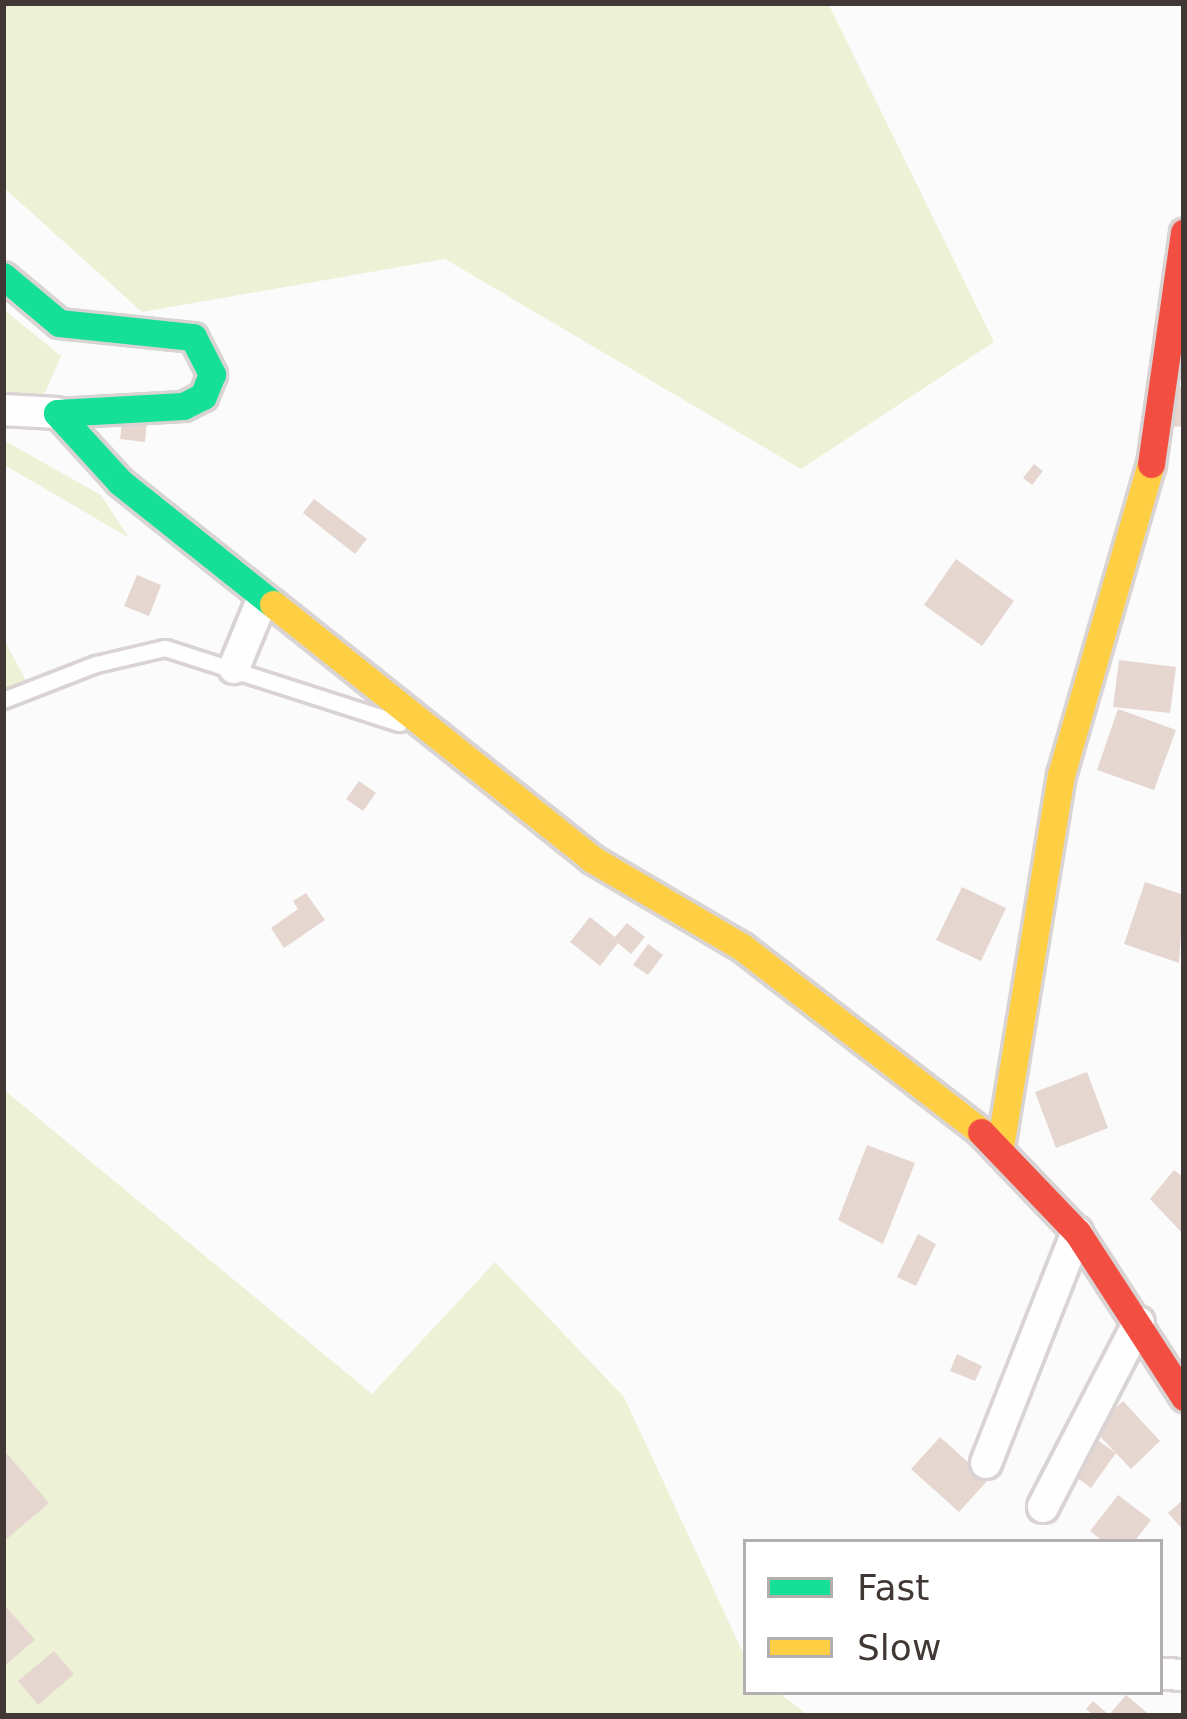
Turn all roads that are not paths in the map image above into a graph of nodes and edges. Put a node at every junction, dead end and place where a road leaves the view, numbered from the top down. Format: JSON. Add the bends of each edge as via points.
{"nodes":[{"id":1,"x":1184,"y":232,"type":"edge"},
{"id":2,"x":3,"y":276,"type":"edge"},
{"id":3,"x":3,"y":410,"type":"edge"},
{"id":4,"x":57,"y":413,"type":"junction"},
{"id":5,"x":262,"y":600,"type":"junction"},
{"id":6,"x":234,"y":668,"type":"junction"},
{"id":7,"x":3,"y":700,"type":"edge"},
{"id":8,"x":453,"y":741,"type":"junction"},
{"id":9,"x":1000,"y":1147,"type":"junction"},
{"id":10,"x":1077,"y":1232,"type":"junction"},
{"id":11,"x":1138,"y":1322,"type":"junction"},
{"id":12,"x":1184,"y":1397,"type":"edge"},
{"id":13,"x":986,"y":1463,"type":"dead end"},
{"id":14,"x":1042,"y":1508,"type":"dead end"}],
"edges":[{"from":1,"to":9,"type":"street","via":[[1150,471],[1061,775]]},
{"from":2,"to":4,"type":"street","via":[[59,323],[93,332],[173,331],[194,338],[206,354],[212,374],[202,396],[183,406]]},
{"from":3,"to":4,"type":"street"},
{"from":4,"to":5,"type":"street","via":[[120,482]]},
{"from":5,"to":6,"type":"street"},
{"from":5,"to":8,"type":"street"},
{"from":6,"to":7,"type":"lane","via":[[165,648]]},
{"from":6,"to":8,"type":"lane"},
{"from":8,"to":9,"type":"street","via":[[592,860],[742,947]]},
{"from":9,"to":10,"type":"street"},
{"from":10,"to":11,"type":"street"},
{"from":10,"to":13,"type":"street"},
{"from":11,"to":12,"type":"street"},
{"from":11,"to":14,"type":"street"}]}
